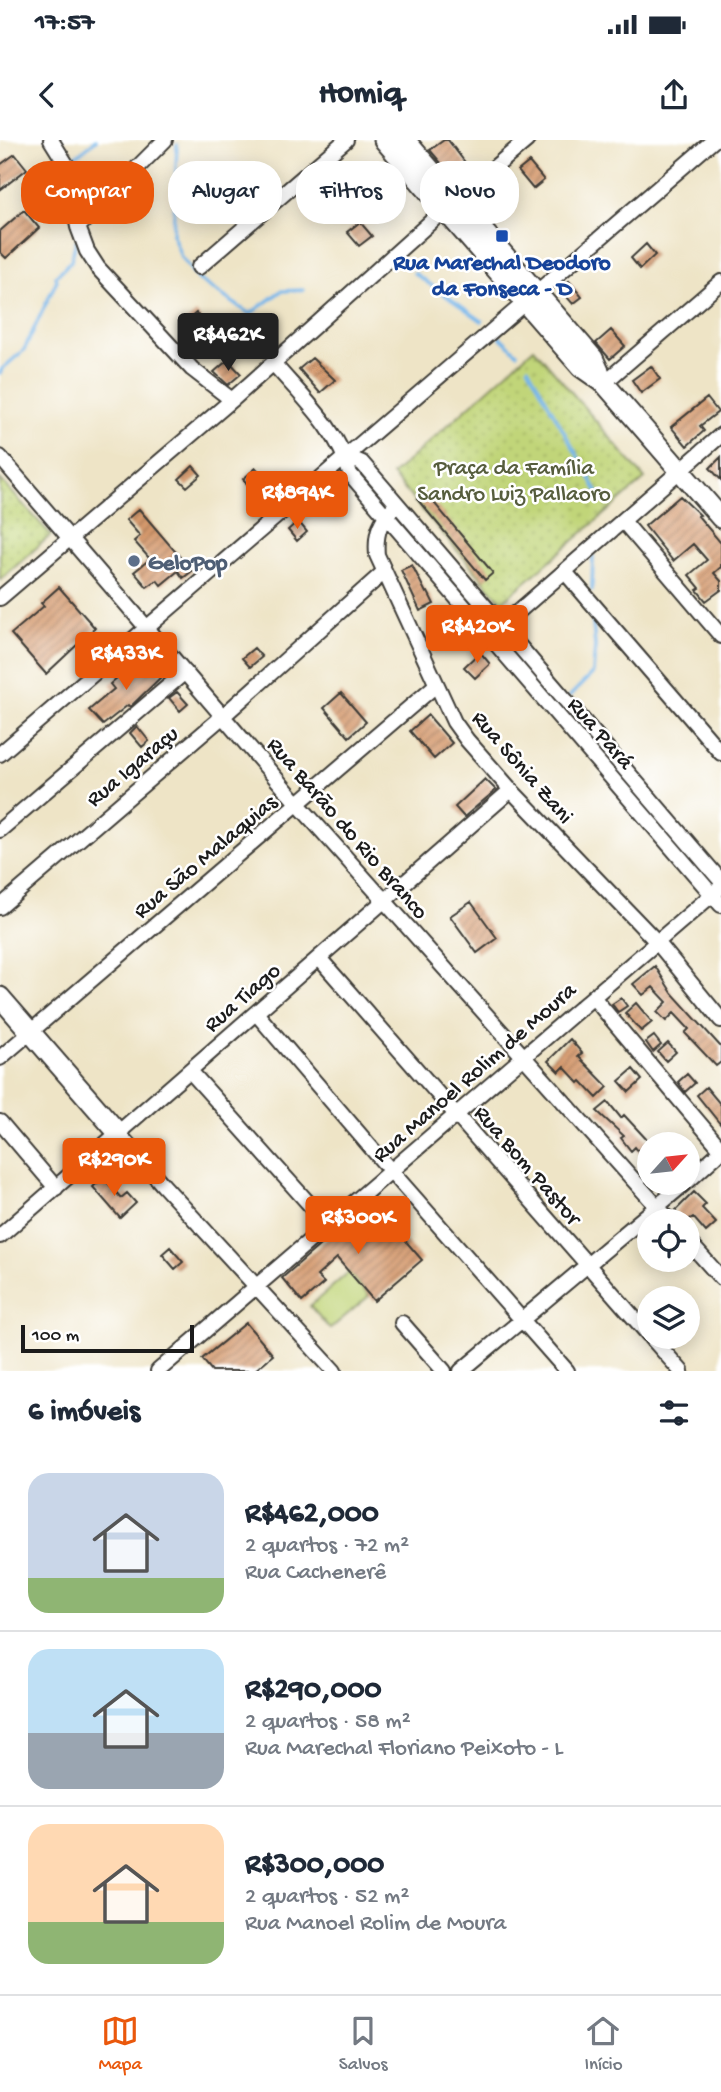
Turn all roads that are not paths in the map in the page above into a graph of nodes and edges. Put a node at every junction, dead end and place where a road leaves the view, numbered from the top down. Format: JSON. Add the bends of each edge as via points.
{"nodes":[{"id":1,"x":51,"y":140,"type":"edge"},
{"id":2,"x":165,"y":140,"type":"edge"},
{"id":3,"x":346,"y":140,"type":"edge"},
{"id":4,"x":384,"y":140,"type":"edge"},
{"id":5,"x":405,"y":140,"type":"edge"},
{"id":6,"x":527,"y":140,"type":"edge"},
{"id":7,"x":713,"y":140,"type":"edge"},
{"id":8,"x":420,"y":161,"type":"edge"},
{"id":9,"x":502,"y":161,"type":"edge"},
{"id":10,"x":420,"y":175,"type":"edge"},
{"id":11,"x":428,"y":224,"type":"edge"},
{"id":12,"x":467,"y":224,"type":"edge"},
{"id":13,"x":78,"y":227,"type":"junction"},
{"id":14,"x":199,"y":267,"type":"dead end"},
{"id":15,"x":721,"y":282,"type":"edge"},
{"id":16,"x":531,"y":297,"type":"junction"},
{"id":17,"x":273,"y":363,"type":"junction"},
{"id":18,"x":604,"y":383,"type":"junction"},
{"id":19,"x":232,"y":400,"type":"junction"},
{"id":20,"x":721,"y":435,"type":"edge"},
{"id":21,"x":346,"y":456,"type":"junction"},
{"id":22,"x":0,"y":457,"type":"edge"},
{"id":23,"x":680,"y":471,"type":"junction"},
{"id":24,"x":397,"y":504,"type":"junction"},
{"id":25,"x":385,"y":515,"type":"junction"},
{"id":26,"x":721,"y":518,"type":"edge"},
{"id":27,"x":623,"y":521,"type":"junction"},
{"id":28,"x":70,"y":538,"type":"junction"},
{"id":29,"x":384,"y":572,"type":"junction"},
{"id":30,"x":565,"y":572,"type":"junction"},
{"id":31,"x":0,"y":597,"type":"edge"},
{"id":32,"x":502,"y":626,"type":"junction"},
{"id":33,"x":147,"y":627,"type":"junction"},
{"id":34,"x":721,"y":636,"type":"edge"},
{"id":35,"x":490,"y":637,"type":"junction"},
{"id":36,"x":185,"y":673,"type":"junction"},
{"id":37,"x":436,"y":685,"type":"junction"},
{"id":38,"x":222,"y":717,"type":"junction"},
{"id":39,"x":721,"y":753,"type":"edge"},
{"id":40,"x":0,"y":754,"type":"edge"},
{"id":41,"x":511,"y":790,"type":"junction"},
{"id":42,"x":298,"y":804,"type":"junction"},
{"id":43,"x":0,"y":830,"type":"edge"},
{"id":44,"x":721,"y":881,"type":"edge"},
{"id":45,"x":718,"y":896,"type":"edge"},
{"id":46,"x":384,"y":901,"type":"junction"},
{"id":47,"x":0,"y":906,"type":"edge"},
{"id":48,"x":657,"y":942,"type":"junction"},
{"id":49,"x":319,"y":958,"type":"junction"},
{"id":50,"x":0,"y":997,"type":"edge"},
{"id":51,"x":593,"y":997,"type":"junction"},
{"id":52,"x":256,"y":1013,"type":"junction"},
{"id":53,"x":721,"y":1020,"type":"edge"},
{"id":54,"x":30,"y":1032,"type":"junction"},
{"id":55,"x":524,"y":1057,"type":"junction"},
{"id":56,"x":0,"y":1058,"type":"edge"},
{"id":57,"x":190,"y":1071,"type":"junction"},
{"id":58,"x":456,"y":1115,"type":"junction"},
{"id":59,"x":0,"y":1122,"type":"edge"},
{"id":60,"x":119,"y":1133,"type":"junction"},
{"id":61,"x":721,"y":1150,"type":"edge"},
{"id":62,"x":700,"y":1169,"type":"edge"},
{"id":63,"x":391,"y":1171,"type":"junction"},
{"id":64,"x":56,"y":1188,"type":"junction"},
{"id":65,"x":671,"y":1195,"type":"edge"},
{"id":66,"x":658,"y":1207,"type":"junction"},
{"id":67,"x":328,"y":1225,"type":"junction"},
{"id":68,"x":2,"y":1229,"type":"edge"},
{"id":69,"x":700,"y":1254,"type":"edge"},
{"id":70,"x":588,"y":1266,"type":"junction"},
{"id":71,"x":721,"y":1278,"type":"edge"},
{"id":72,"x":257,"y":1287,"type":"junction"},
{"id":73,"x":521,"y":1321,"type":"junction"},
{"id":74,"x":637,"y":1321,"type":"edge"},
{"id":75,"x":402,"y":1323,"type":"dead end"},
{"id":76,"x":662,"y":1349,"type":"edge"},
{"id":77,"x":158,"y":1371,"type":"edge"},
{"id":78,"x":334,"y":1371,"type":"edge"},
{"id":79,"x":444,"y":1371,"type":"edge"},
{"id":80,"x":461,"y":1371,"type":"edge"},
{"id":81,"x":567,"y":1371,"type":"edge"},
{"id":82,"x":681,"y":1371,"type":"edge"}],
"edges":[{"from":1,"to":13,"type":"street","via":[[66,164]]},
{"from":2,"to":13,"type":"street"},
{"from":3,"to":14,"type":"street"},
{"from":4,"to":10,"type":"street"},
{"from":5,"to":8,"type":"street"},
{"from":6,"to":9,"type":"street"},
{"from":7,"to":16,"type":"street"},
{"from":11,"to":17,"type":"street"},
{"from":12,"to":16,"type":"street"},
{"from":13,"to":19,"type":"street","via":[[98,268],[192,369]]},
{"from":15,"to":18,"type":"street"},
{"from":16,"to":18,"type":"street","via":[[593,358]]},
{"from":16,"to":21,"type":"street"},
{"from":17,"to":19,"type":"street"},
{"from":17,"to":21,"type":"street","name":"Rua Pará","via":[[327,426]]},
{"from":18,"to":23,"type":"street"},
{"from":19,"to":28,"type":"street"},
{"from":20,"to":23,"type":"street"},
{"from":21,"to":24,"type":"street","name":"Rua Pará","via":[[362,463]]},
{"from":21,"to":25,"type":"street","name":"Rua Pará","via":[[350,474]]},
{"from":21,"to":33,"type":"street"},
{"from":22,"to":28,"type":"street","name":"Rua Barão do Rio Branco"},
{"from":23,"to":26,"type":"street"},
{"from":23,"to":27,"type":"street"},
{"from":24,"to":25,"type":"street"},
{"from":24,"to":32,"type":"street","name":"Rua Pará"},
{"from":25,"to":29,"type":"street","name":"Rua Sônia Zani","via":[[376,537]]},
{"from":25,"to":35,"type":"street","name":"Rua Pará"},
{"from":27,"to":30,"type":"street"},
{"from":27,"to":34,"type":"street"},
{"from":28,"to":31,"type":"street"},
{"from":28,"to":33,"type":"street","name":"Rua Barão do Rio Branco"},
{"from":29,"to":37,"type":"street","name":"Rua Sônia Zani"},
{"from":29,"to":38,"type":"street","name":"Rua Igaraçu"},
{"from":30,"to":32,"type":"street"},
{"from":30,"to":39,"type":"street"},
{"from":32,"to":35,"type":"street"},
{"from":32,"to":44,"type":"street","name":"Rua Pará"},
{"from":33,"to":36,"type":"street","name":"Rua Barão do Rio Branco"},
{"from":33,"to":40,"type":"street"},
{"from":35,"to":45,"type":"street","name":"Rua Pará"},
{"from":36,"to":38,"type":"street","name":"Rua Barão do Rio Branco"},
{"from":36,"to":43,"type":"street"},
{"from":37,"to":41,"type":"street","name":"Rua Sônia Zani","via":[[467,740]]},
{"from":37,"to":42,"type":"street","name":"Rua São Malaquias"},
{"from":38,"to":42,"type":"street","name":"Rua Barão do Rio Branco"},
{"from":38,"to":47,"type":"street","name":"Rua Igaraçu"},
{"from":41,"to":46,"type":"street","name":"Rua Tiago"},
{"from":41,"to":48,"type":"street","name":"Rua Sônia Zani"},
{"from":42,"to":46,"type":"street","name":"Rua Barão do Rio Branco"},
{"from":42,"to":54,"type":"street","name":"Rua São Malaquias"},
{"from":45,"to":48,"type":"street","name":"Rua Manoel Rolim de Moura"},
{"from":46,"to":49,"type":"street","name":"Rua Tiago"},
{"from":46,"to":55,"type":"street","name":"Rua Barão do Rio Branco"},
{"from":48,"to":51,"type":"street","name":"Rua Manoel Rolim de Moura"},
{"from":48,"to":53,"type":"street","name":"Rua Sônia Zani"},
{"from":49,"to":52,"type":"street","name":"Rua Tiago"},
{"from":49,"to":58,"type":"street","name":"Rua Bom Pastor"},
{"from":50,"to":54,"type":"street"},
{"from":51,"to":55,"type":"street","name":"Rua Manoel Rolim de Moura"},
{"from":51,"to":61,"type":"street"},
{"from":52,"to":57,"type":"street","name":"Rua Tiago"},
{"from":52,"to":63,"type":"street"},
{"from":54,"to":56,"type":"street","name":"Rua São Malaquias"},
{"from":54,"to":60,"type":"street"},
{"from":55,"to":58,"type":"street","name":"Rua Manoel Rolim de Moura"},
{"from":55,"to":66,"type":"street","name":"Rua Barão do Rio Branco"},
{"from":57,"to":60,"type":"street","name":"Rua Tiago"},
{"from":57,"to":67,"type":"street"},
{"from":58,"to":63,"type":"street","name":"Rua Manoel Rolim de Moura"},
{"from":58,"to":70,"type":"street","name":"Rua Bom Pastor"},
{"from":59,"to":64,"type":"street"},
{"from":60,"to":64,"type":"street","name":"Rua Tiago"},
{"from":60,"to":72,"type":"street"},
{"from":61,"to":62,"type":"street"},
{"from":63,"to":67,"type":"street","name":"Rua Manoel Rolim de Moura"},
{"from":63,"to":73,"type":"street"},
{"from":64,"to":68,"type":"street","name":"Rua Tiago"},
{"from":65,"to":66,"type":"street"},
{"from":66,"to":70,"type":"street"},
{"from":67,"to":72,"type":"street","name":"Rua Manoel Rolim de Moura"},
{"from":69,"to":71,"type":"street"},
{"from":70,"to":73,"type":"street"},
{"from":70,"to":74,"type":"street","name":"Rua Bom Pastor"},
{"from":72,"to":77,"type":"street","name":"Rua Manoel Rolim de Moura"},
{"from":72,"to":78,"type":"street"},
{"from":73,"to":80,"type":"street"},
{"from":73,"to":81,"type":"street"},
{"from":75,"to":79,"type":"street"},
{"from":76,"to":82,"type":"street","name":"Rua Bom Pastor"}]}
